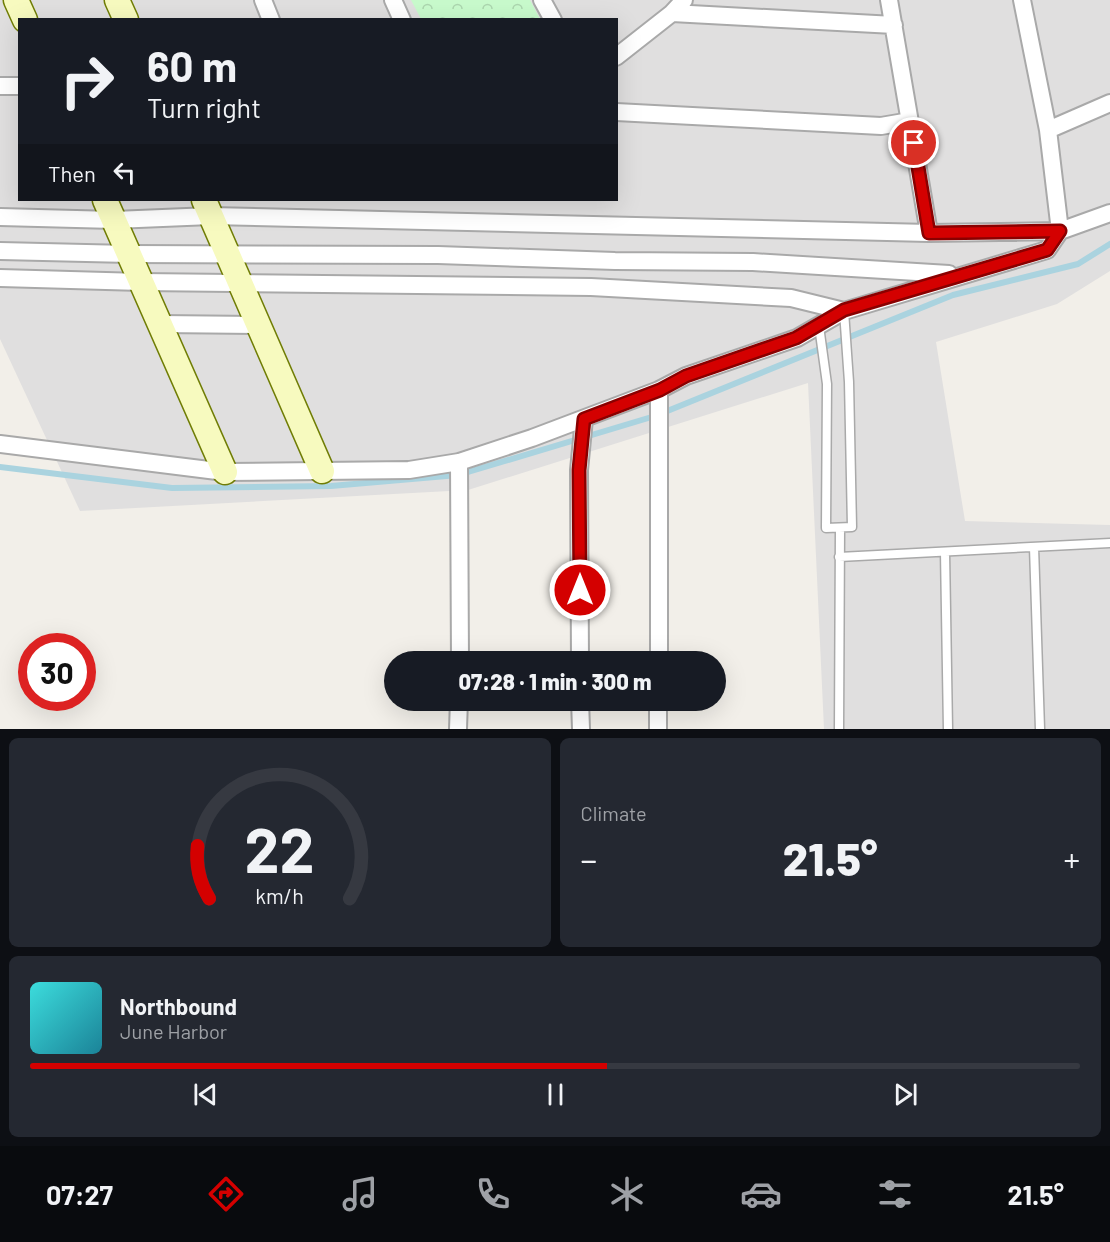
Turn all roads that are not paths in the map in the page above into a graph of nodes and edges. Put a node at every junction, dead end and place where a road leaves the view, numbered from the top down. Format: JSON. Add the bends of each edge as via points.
{"nodes":[{"id":1,"x":16,"y":0,"type":"edge"},
{"id":2,"x":117,"y":0,"type":"edge"},
{"id":3,"x":263,"y":0,"type":"edge"},
{"id":4,"x":393,"y":0,"type":"edge"},
{"id":5,"x":542,"y":0,"type":"edge"},
{"id":6,"x":684,"y":0,"type":"edge"},
{"id":7,"x":889,"y":0,"type":"edge"},
{"id":8,"x":1022,"y":0,"type":"edge"},
{"id":9,"x":668,"y":6,"type":"edge"},
{"id":10,"x":24,"y":18,"type":"edge"},
{"id":11,"x":125,"y":18,"type":"edge"},
{"id":12,"x":270,"y":18,"type":"edge"},
{"id":13,"x":401,"y":18,"type":"edge"},
{"id":14,"x":552,"y":18,"type":"edge"},
{"id":15,"x":894,"y":25,"type":"junction"},
{"id":16,"x":618,"y":55,"type":"edge"},
{"id":17,"x":0,"y":86,"type":"edge"},
{"id":18,"x":18,"y":86,"type":"edge"},
{"id":19,"x":1110,"y":103,"type":"edge"},
{"id":20,"x":618,"y":112,"type":"edge"},
{"id":21,"x":910,"y":121,"type":"junction"},
{"id":22,"x":1048,"y":130,"type":"junction"},
{"id":23,"x":207,"y":208,"type":"edge"},
{"id":24,"x":110,"y":210,"type":"edge"},
{"id":25,"x":1110,"y":213,"type":"edge"},
{"id":26,"x":0,"y":217,"type":"edge"},
{"id":27,"x":1060,"y":231,"type":"junction"},
{"id":28,"x":929,"y":233,"type":"junction"},
{"id":29,"x":0,"y":251,"type":"edge"},
{"id":30,"x":129,"y":254,"type":"junction"},
{"id":31,"x":227,"y":254,"type":"junction"},
{"id":32,"x":962,"y":275,"type":"junction"},
{"id":33,"x":0,"y":278,"type":"edge"},
{"id":34,"x":141,"y":282,"type":"junction"},
{"id":35,"x":240,"y":284,"type":"junction"},
{"id":36,"x":844,"y":310,"type":"junction"},
{"id":37,"x":160,"y":324,"type":"junction"},
{"id":38,"x":258,"y":325,"type":"junction"},
{"id":39,"x":819,"y":325,"type":"junction"},
{"id":40,"x":660,"y":390,"type":"junction"},
{"id":41,"x":584,"y":419,"type":"junction"},
{"id":42,"x":0,"y":444,"type":"edge"},
{"id":43,"x":459,"y":462,"type":"junction"},
{"id":44,"x":322,"y":471,"type":"junction"},
{"id":45,"x":225,"y":472,"type":"junction"},
{"id":46,"x":840,"y":528,"type":"junction"},
{"id":47,"x":1110,"y":543,"type":"edge"},
{"id":48,"x":1034,"y":547,"type":"junction"},
{"id":49,"x":945,"y":552,"type":"junction"},
{"id":50,"x":839,"y":557,"type":"junction"},
{"id":51,"x":460,"y":651,"type":"edge"},
{"id":52,"x":580,"y":651,"type":"edge"},
{"id":53,"x":659,"y":651,"type":"edge"},
{"id":54,"x":459,"y":711,"type":"edge"},
{"id":55,"x":580,"y":711,"type":"edge"},
{"id":56,"x":658,"y":711,"type":"edge"},
{"id":57,"x":458,"y":729,"type":"edge"},
{"id":58,"x":580,"y":729,"type":"edge"},
{"id":59,"x":658,"y":729,"type":"edge"},
{"id":60,"x":839,"y":729,"type":"edge"},
{"id":61,"x":948,"y":729,"type":"edge"},
{"id":62,"x":1040,"y":729,"type":"edge"}],
"edges":[{"from":1,"to":10,"type":"street"},
{"from":2,"to":11,"type":"street"},
{"from":3,"to":12,"type":"street"},
{"from":4,"to":13,"type":"street"},
{"from":5,"to":14,"type":"street"},
{"from":6,"to":9,"type":"street"},
{"from":7,"to":15,"type":"street"},
{"from":8,"to":22,"type":"street"},
{"from":9,"to":15,"type":"street"},
{"from":9,"to":16,"type":"street"},
{"from":15,"to":21,"type":"street"},
{"from":17,"to":18,"type":"street"},
{"from":19,"to":22,"type":"street"},
{"from":20,"to":21,"type":"street","via":[[881,126]]},
{"from":21,"to":28,"type":"street"},
{"from":22,"to":27,"type":"street"},
{"from":23,"to":24,"type":"street"},
{"from":23,"to":28,"type":"street"},
{"from":23,"to":31,"type":"street"},
{"from":24,"to":26,"type":"street"},
{"from":24,"to":30,"type":"street"},
{"from":25,"to":27,"type":"street"},
{"from":27,"to":28,"type":"street"},
{"from":27,"to":32,"type":"street","via":[[1047,250]]},
{"from":29,"to":30,"type":"street"},
{"from":30,"to":31,"type":"street"},
{"from":30,"to":34,"type":"street"},
{"from":31,"to":32,"type":"street","via":[[753,261]]},
{"from":31,"to":35,"type":"street"},
{"from":32,"to":36,"type":"street"},
{"from":33,"to":34,"type":"street"},
{"from":34,"to":35,"type":"street"},
{"from":34,"to":37,"type":"street"},
{"from":35,"to":36,"type":"street","via":[[591,287],[791,298]]},
{"from":35,"to":38,"type":"street"},
{"from":36,"to":39,"type":"street"},
{"from":36,"to":46,"type":"lane","via":[[852,527]]},
{"from":37,"to":38,"type":"street"},
{"from":37,"to":45,"type":"street"},
{"from":38,"to":44,"type":"street"},
{"from":39,"to":40,"type":"street","via":[[796,338],[686,376]]},
{"from":39,"to":46,"type":"lane","via":[[827,384],[826,528]]},
{"from":40,"to":41,"type":"street"},
{"from":40,"to":53,"type":"street"},
{"from":41,"to":43,"type":"street"},
{"from":41,"to":52,"type":"street","via":[[579,470]]},
{"from":42,"to":45,"type":"street"},
{"from":43,"to":44,"type":"street","via":[[410,470]]},
{"from":43,"to":51,"type":"street"},
{"from":44,"to":45,"type":"street"},
{"from":46,"to":50,"type":"lane"},
{"from":47,"to":48,"type":"lane"},
{"from":48,"to":49,"type":"lane"},
{"from":48,"to":62,"type":"lane"},
{"from":49,"to":50,"type":"lane"},
{"from":49,"to":61,"type":"lane"},
{"from":50,"to":60,"type":"lane"},
{"from":54,"to":57,"type":"street"},
{"from":55,"to":58,"type":"street"},
{"from":56,"to":59,"type":"street"}]}
